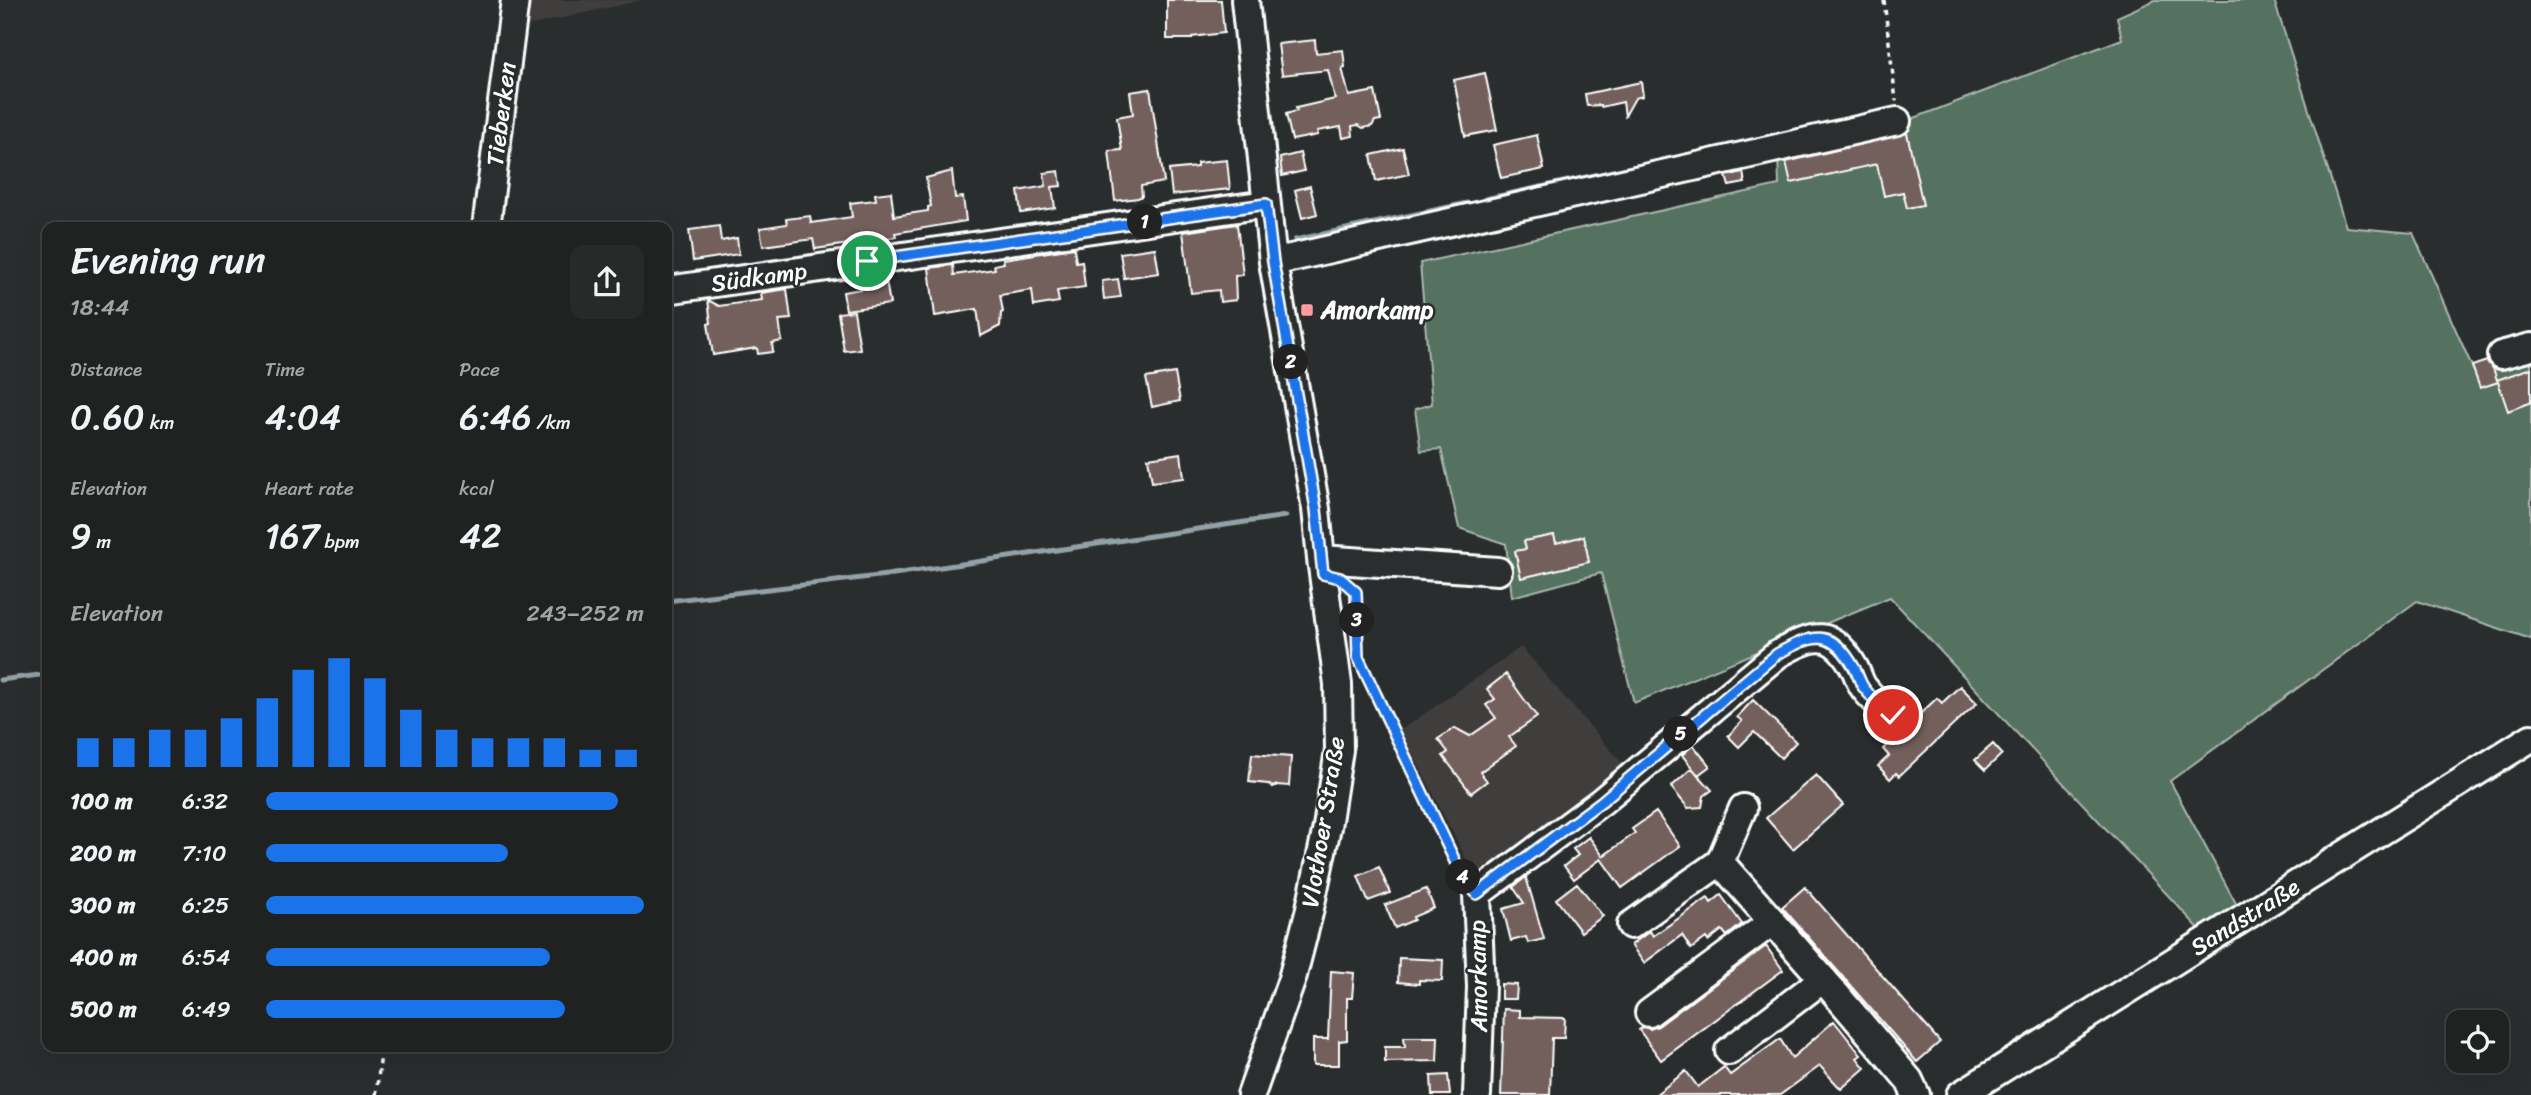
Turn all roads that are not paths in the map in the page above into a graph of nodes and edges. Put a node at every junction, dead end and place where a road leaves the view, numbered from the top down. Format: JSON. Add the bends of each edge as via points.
{"nodes":[{"id":1,"x":515,"y":0,"type":"edge"},
{"id":2,"x":1245,"y":0,"type":"edge"},
{"id":3,"x":1897,"y":121,"type":"road end"},
{"id":4,"x":1266,"y":204,"type":"junction"},
{"id":5,"x":487,"y":222,"type":"edge"},
{"id":6,"x":1273,"y":262,"type":"junction"},
{"id":7,"x":672,"y":289,"type":"edge"},
{"id":8,"x":2531,"y":347,"type":"edge"},
{"id":9,"x":2501,"y":355,"type":"dead end"},
{"id":10,"x":1322,"y":566,"type":"junction"},
{"id":11,"x":1498,"y":571,"type":"dead end"},
{"id":12,"x":1893,"y":715,"type":"dead end"},
{"id":13,"x":2531,"y":738,"type":"edge"},
{"id":14,"x":1743,"y":808,"type":"dead end"},
{"id":15,"x":1720,"y":862,"type":"junction"},
{"id":16,"x":1772,"y":922,"type":"junction"},
{"id":17,"x":1631,"y":925,"type":"dead end"},
{"id":18,"x":1823,"y":979,"type":"junction"},
{"id":19,"x":1649,"y":1013,"type":"dead end"},
{"id":20,"x":1729,"y":1051,"type":"dead end"},
{"id":21,"x":1251,"y":1095,"type":"edge"},
{"id":22,"x":1477,"y":1095,"type":"edge"},
{"id":23,"x":1916,"y":1095,"type":"edge"},
{"id":24,"x":1960,"y":1095,"type":"edge"}],
"edges":[{"from":1,"to":5,"type":"street","name":"Tieberken"},
{"from":2,"to":4,"type":"street","name":"Vlothoer Straße"},
{"from":3,"to":6,"type":"street"},
{"from":4,"to":6,"type":"street","name":"Vlothoer Straße"},
{"from":4,"to":7,"type":"street","name":"Südkamp"},
{"from":6,"to":10,"type":"street","name":"Vlothoer Straße"},
{"from":8,"to":9,"type":"street"},
{"from":10,"to":11,"type":"street"},
{"from":10,"to":21,"type":"street","name":"Vlothoer Straße","via":[[1338,684],[1339,750],[1310,913]]},
{"from":12,"to":22,"type":"street","name":"Amorkamp","via":[[1863,687],[1840,646],[1823,638],[1805,639],[1777,654],[1602,801],[1477,894],[1481,987]]},
{"from":13,"to":24,"type":"street","name":"Sandstraße"},
{"from":14,"to":15,"type":"street"},
{"from":15,"to":16,"type":"street"},
{"from":15,"to":17,"type":"street"},
{"from":16,"to":18,"type":"street"},
{"from":16,"to":19,"type":"street"},
{"from":18,"to":20,"type":"street"},
{"from":18,"to":23,"type":"street","via":[[1909,1080]]}]}
